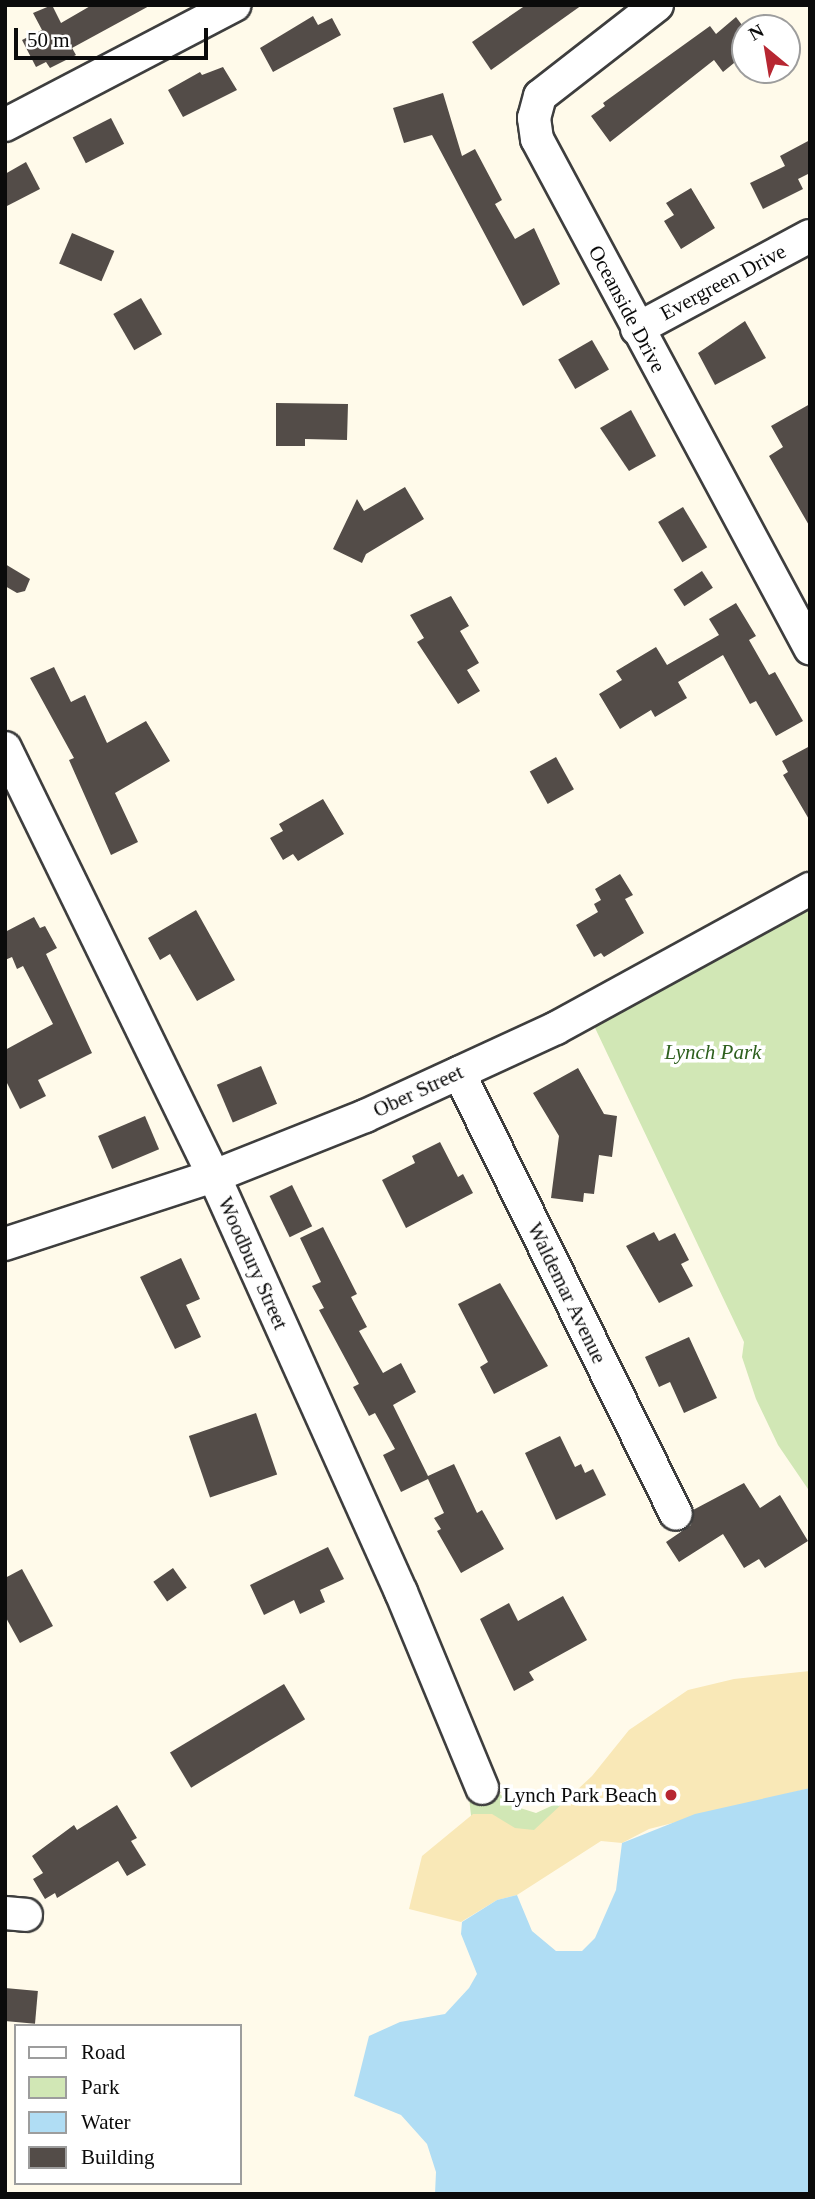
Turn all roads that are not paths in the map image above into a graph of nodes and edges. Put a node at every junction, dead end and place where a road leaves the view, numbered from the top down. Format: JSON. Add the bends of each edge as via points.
{"nodes":[{"id":1,"x":234,"y":5,"type":"edge"},
{"id":2,"x":657,"y":5,"type":"edge"},
{"id":3,"x":5,"y":125,"type":"edge"},
{"id":4,"x":810,"y":236,"type":"edge"},
{"id":5,"x":637,"y":329,"type":"junction"},
{"id":6,"x":810,"y":648,"type":"edge"},
{"id":7,"x":5,"y":748,"type":"edge"},
{"id":8,"x":810,"y":890,"type":"edge"},
{"id":9,"x":459,"y":1073,"type":"junction"},
{"id":10,"x":214,"y":1176,"type":"junction"},
{"id":11,"x":5,"y":1244,"type":"edge"},
{"id":12,"x":676,"y":1514,"type":"dead end"},
{"id":13,"x":482,"y":1788,"type":"dead end"}],
"edges":[{"from":1,"to":3,"type":"street"},
{"from":2,"to":5,"type":"street","name":"Oceanside Drive","via":[[540,96],[534,118],[549,164]]},
{"from":4,"to":5,"type":"street","name":"Evergreen Drive"},
{"from":5,"to":6,"type":"street","name":"Oceanside Drive"},
{"from":7,"to":10,"type":"street","name":"Woodbury Street"},
{"from":8,"to":9,"type":"street","name":"Ober Street","via":[[564,1024]]},
{"from":9,"to":10,"type":"street","name":"Ober Street"},
{"from":9,"to":12,"type":"street","name":"Waldemar Avenue"},
{"from":10,"to":11,"type":"street","name":"Ober Street"},
{"from":10,"to":13,"type":"street","name":"Woodbury Street","via":[[401,1592]]}]}
